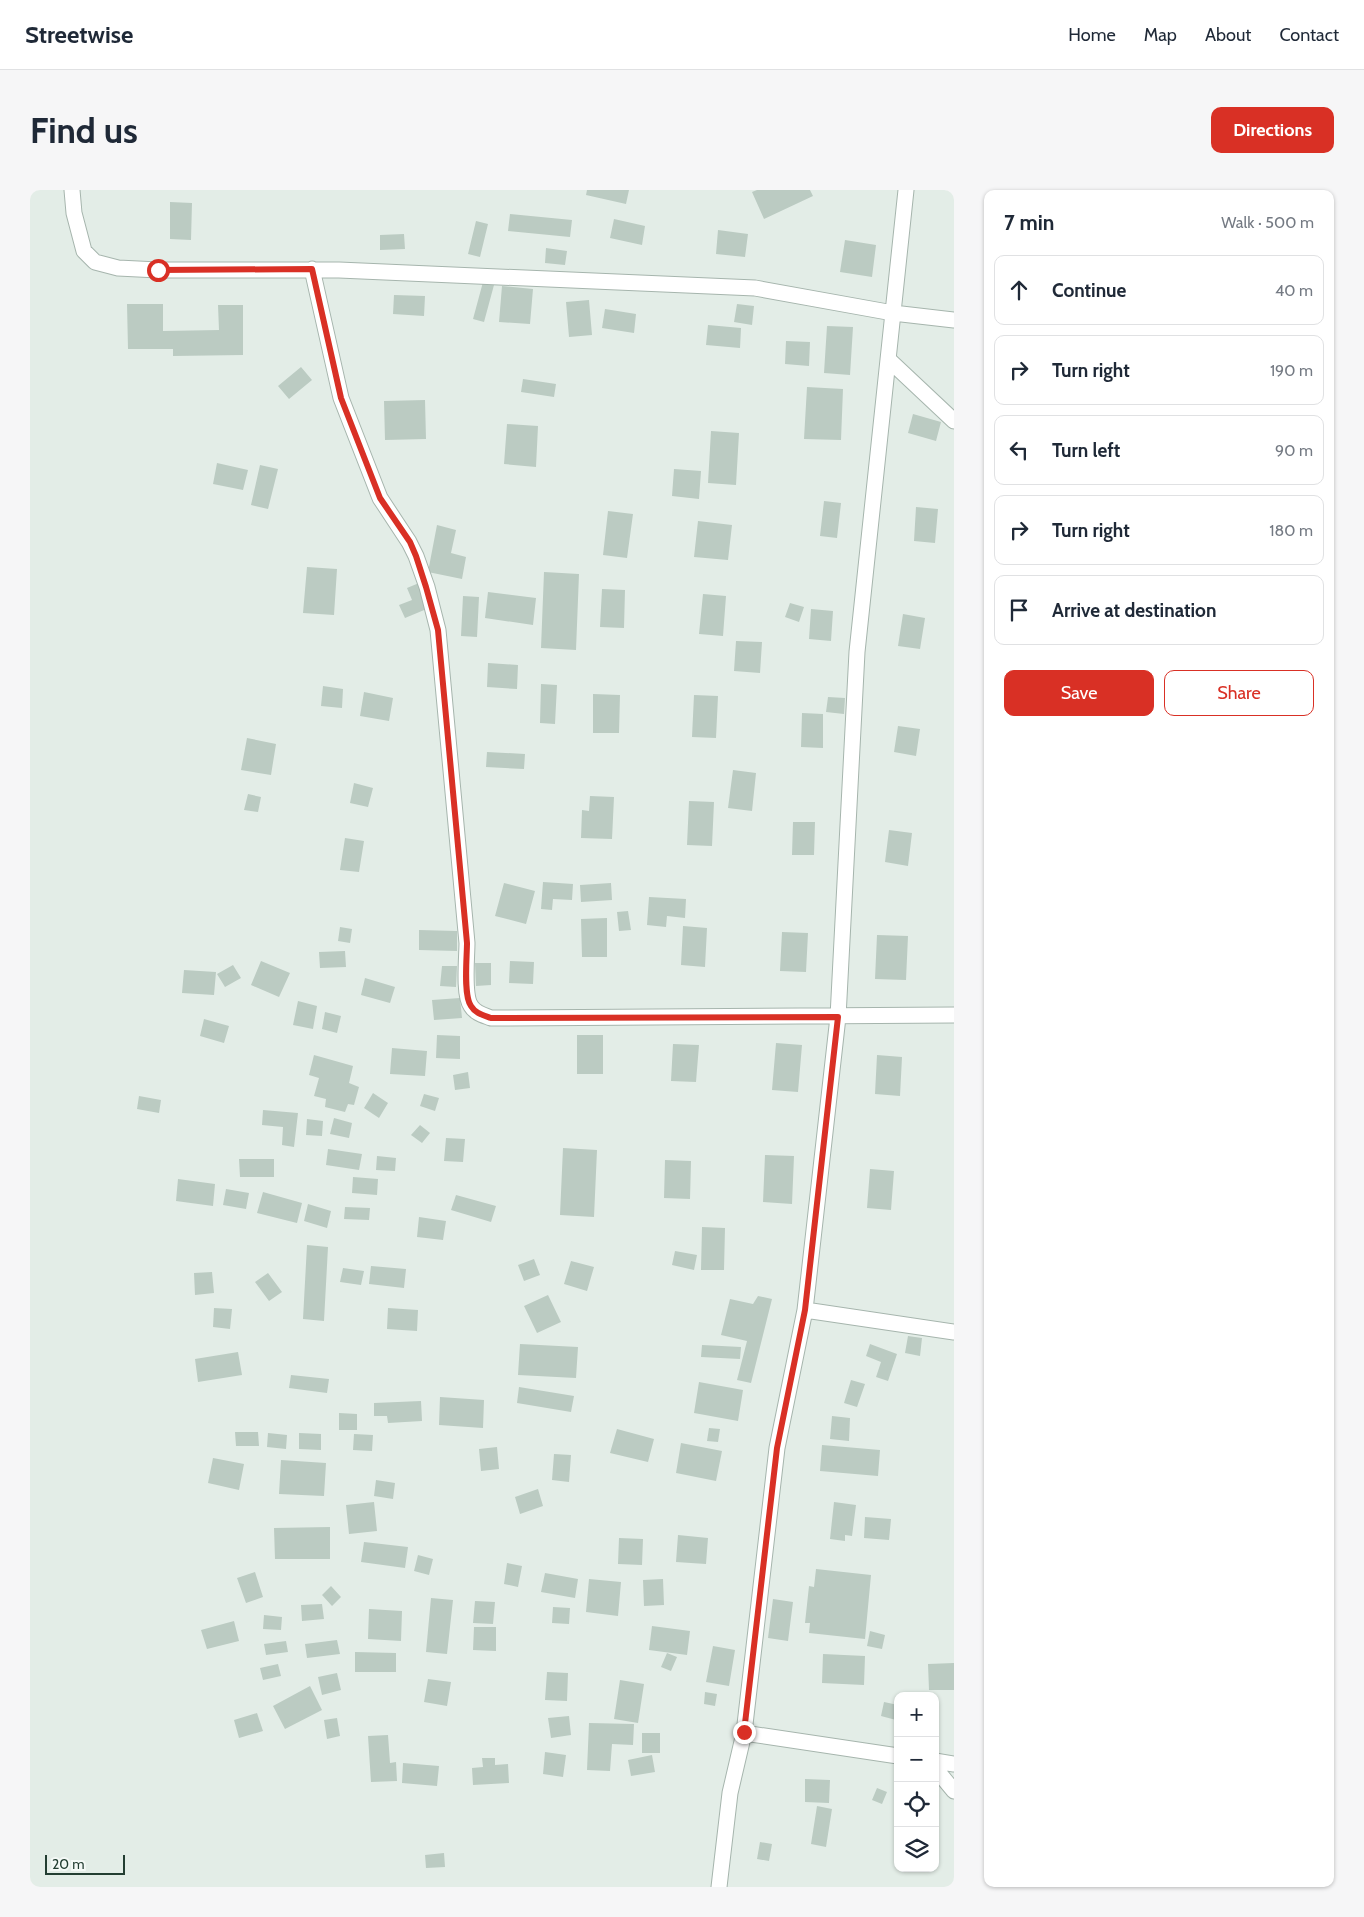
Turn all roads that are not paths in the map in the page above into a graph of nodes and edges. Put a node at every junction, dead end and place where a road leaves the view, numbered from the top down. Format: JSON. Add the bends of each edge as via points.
{"nodes":[{"id":1,"x":72,"y":190,"type":"edge"},
{"id":2,"x":906,"y":190,"type":"edge"},
{"id":3,"x":312,"y":269,"type":"junction"},
{"id":4,"x":893,"y":312,"type":"junction"},
{"id":5,"x":954,"y":320,"type":"edge"},
{"id":6,"x":888,"y":359,"type":"junction"},
{"id":7,"x":954,"y":421,"type":"edge"},
{"id":8,"x":954,"y":1016,"type":"edge"},
{"id":9,"x":838,"y":1017,"type":"junction"},
{"id":10,"x":805,"y":1310,"type":"junction"},
{"id":11,"x":954,"y":1332,"type":"edge"},
{"id":12,"x":744,"y":1732,"type":"junction"},
{"id":13,"x":894,"y":1755,"type":"edge"},
{"id":14,"x":939,"y":1762,"type":"edge"},
{"id":15,"x":954,"y":1764,"type":"edge"},
{"id":16,"x":939,"y":1773,"type":"edge"},
{"id":17,"x":954,"y":1791,"type":"edge"},
{"id":18,"x":719,"y":1887,"type":"edge"}],
"edges":[{"from":1,"to":3,"type":"street","via":[[84,251],[95,262],[118,268],[158,270]]},
{"from":2,"to":4,"type":"street"},
{"from":3,"to":4,"type":"street","via":[[755,288]]},
{"from":3,"to":9,"type":"street","via":[[341,398],[380,498],[416,556],[438,630],[470,1005],[478,1014],[491,1018]]},
{"from":4,"to":5,"type":"street"},
{"from":4,"to":6,"type":"street"},
{"from":6,"to":7,"type":"street"},
{"from":6,"to":9,"type":"street","via":[[856,652]]},
{"from":8,"to":9,"type":"street"},
{"from":9,"to":10,"type":"street"},
{"from":10,"to":11,"type":"street"},
{"from":10,"to":12,"type":"street","via":[[777,1448]]},
{"from":12,"to":13,"type":"street"},
{"from":12,"to":18,"type":"street","via":[[730,1794]]},
{"from":14,"to":15,"type":"street"},
{"from":16,"to":17,"type":"street"}]}
